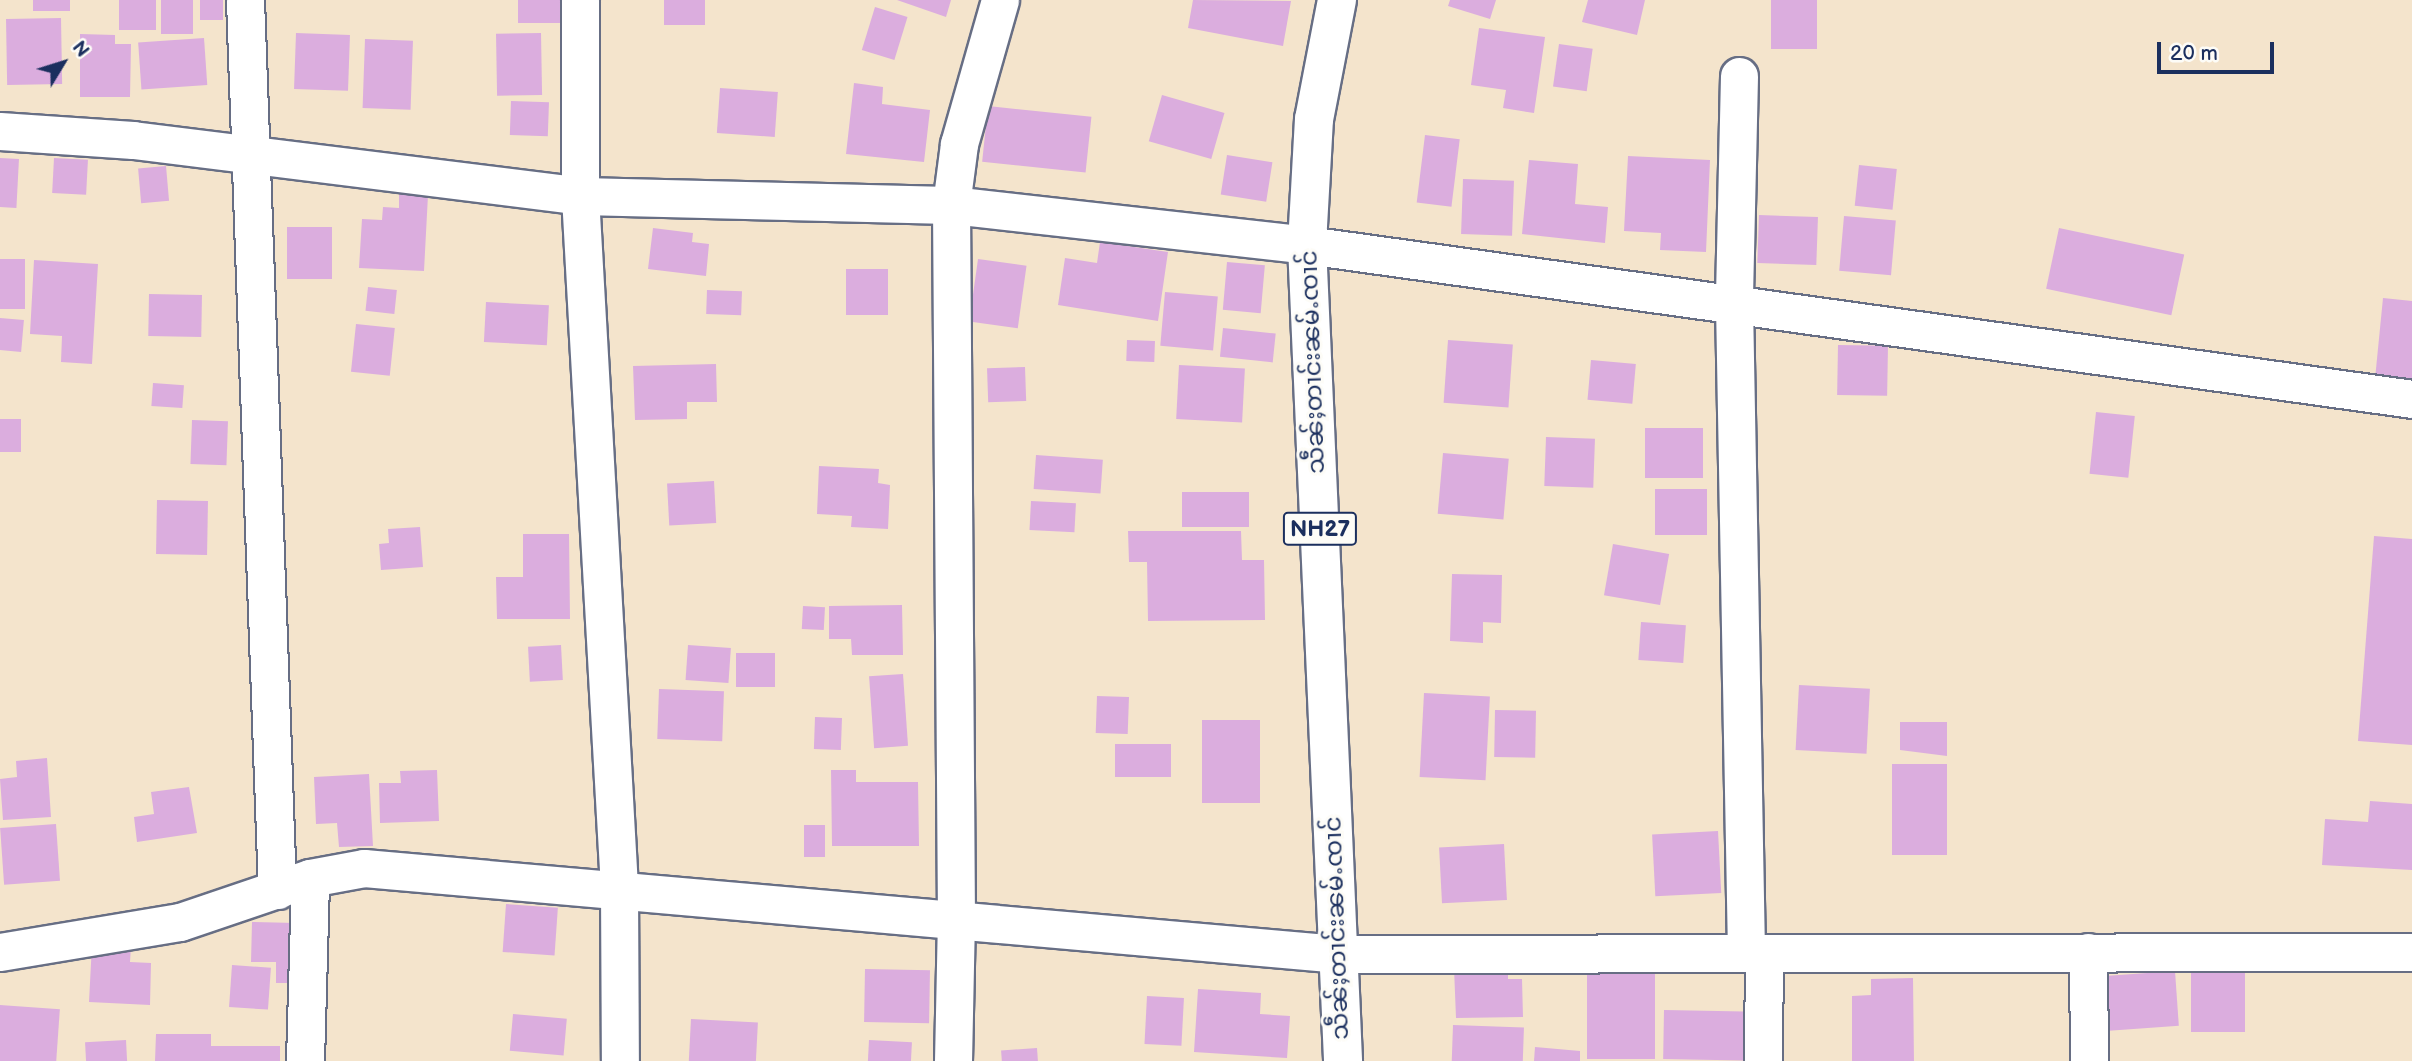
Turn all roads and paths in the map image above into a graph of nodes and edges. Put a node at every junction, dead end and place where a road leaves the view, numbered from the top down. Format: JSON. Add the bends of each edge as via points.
{"nodes":[{"id":1,"x":245,"y":0,"type":"edge"},
{"id":2,"x":580,"y":0,"type":"edge"},
{"id":3,"x":1000,"y":0,"type":"edge"},
{"id":4,"x":1337,"y":0,"type":"edge"},
{"id":5,"x":1740,"y":76,"type":"dead end"},
{"id":6,"x":0,"y":131,"type":"edge"},
{"id":7,"x":248,"y":154,"type":"junction"},
{"id":8,"x":580,"y":196,"type":"junction"},
{"id":9,"x":951,"y":205,"type":"junction"},
{"id":10,"x":1307,"y":245,"type":"junction"},
{"id":11,"x":1734,"y":304,"type":"junction"},
{"id":12,"x":2412,"y":399,"type":"edge"},
{"id":13,"x":294,"y":884,"type":"junction"},
{"id":14,"x":620,"y":888,"type":"junction"},
{"id":15,"x":956,"y":920,"type":"junction"},
{"id":16,"x":2412,"y":951,"type":"edge"},
{"id":17,"x":0,"y":952,"type":"edge"},
{"id":18,"x":2088,"y":952,"type":"junction"},
{"id":19,"x":1755,"y":953,"type":"junction"},
{"id":20,"x":1339,"y":954,"type":"junction"},
{"id":21,"x":305,"y":1061,"type":"edge"},
{"id":22,"x":620,"y":1061,"type":"edge"},
{"id":23,"x":953,"y":1061,"type":"edge"},
{"id":24,"x":1343,"y":1061,"type":"edge"},
{"id":25,"x":1763,"y":1061,"type":"edge"},
{"id":26,"x":2089,"y":1061,"type":"edge"}],
"edges":[{"from":1,"to":7,"type":"street"},
{"from":2,"to":8,"type":"street"},
{"from":3,"to":9,"type":"street","via":[[959,144]]},
{"from":4,"to":10,"type":"highway","name":"သဵၼ်ႈတၢင်းၼမ်ႉၸၢင်","number":"NH27","via":[[1314,119]]},
{"from":5,"to":11,"type":"street"},
{"from":6,"to":7,"type":"street"},
{"from":7,"to":8,"type":"street"},
{"from":7,"to":13,"type":"street"},
{"from":8,"to":9,"type":"street"},
{"from":8,"to":14,"type":"street"},
{"from":9,"to":10,"type":"street"},
{"from":9,"to":15,"type":"street"},
{"from":10,"to":11,"type":"street"},
{"from":10,"to":20,"type":"highway","name":"သဵၼ်ႈတၢင်းၼမ်ႉၸၢင်","number":"NH27"},
{"from":11,"to":12,"type":"street"},
{"from":11,"to":19,"type":"street"},
{"from":13,"to":14,"type":"street","via":[[364,868]]},
{"from":13,"to":17,"type":"street","via":[[180,922]]},
{"from":13,"to":21,"type":"street"},
{"from":14,"to":15,"type":"street"},
{"from":14,"to":22,"type":"street"},
{"from":15,"to":20,"type":"street"},
{"from":15,"to":23,"type":"street"},
{"from":16,"to":18,"type":"street"},
{"from":18,"to":19,"type":"street"},
{"from":18,"to":26,"type":"street"},
{"from":19,"to":20,"type":"street"},
{"from":19,"to":25,"type":"street"},
{"from":20,"to":24,"type":"highway","name":"သဵၼ်ႈတၢင်းၼမ်ႉၸၢင်","number":"NH27"}]}
